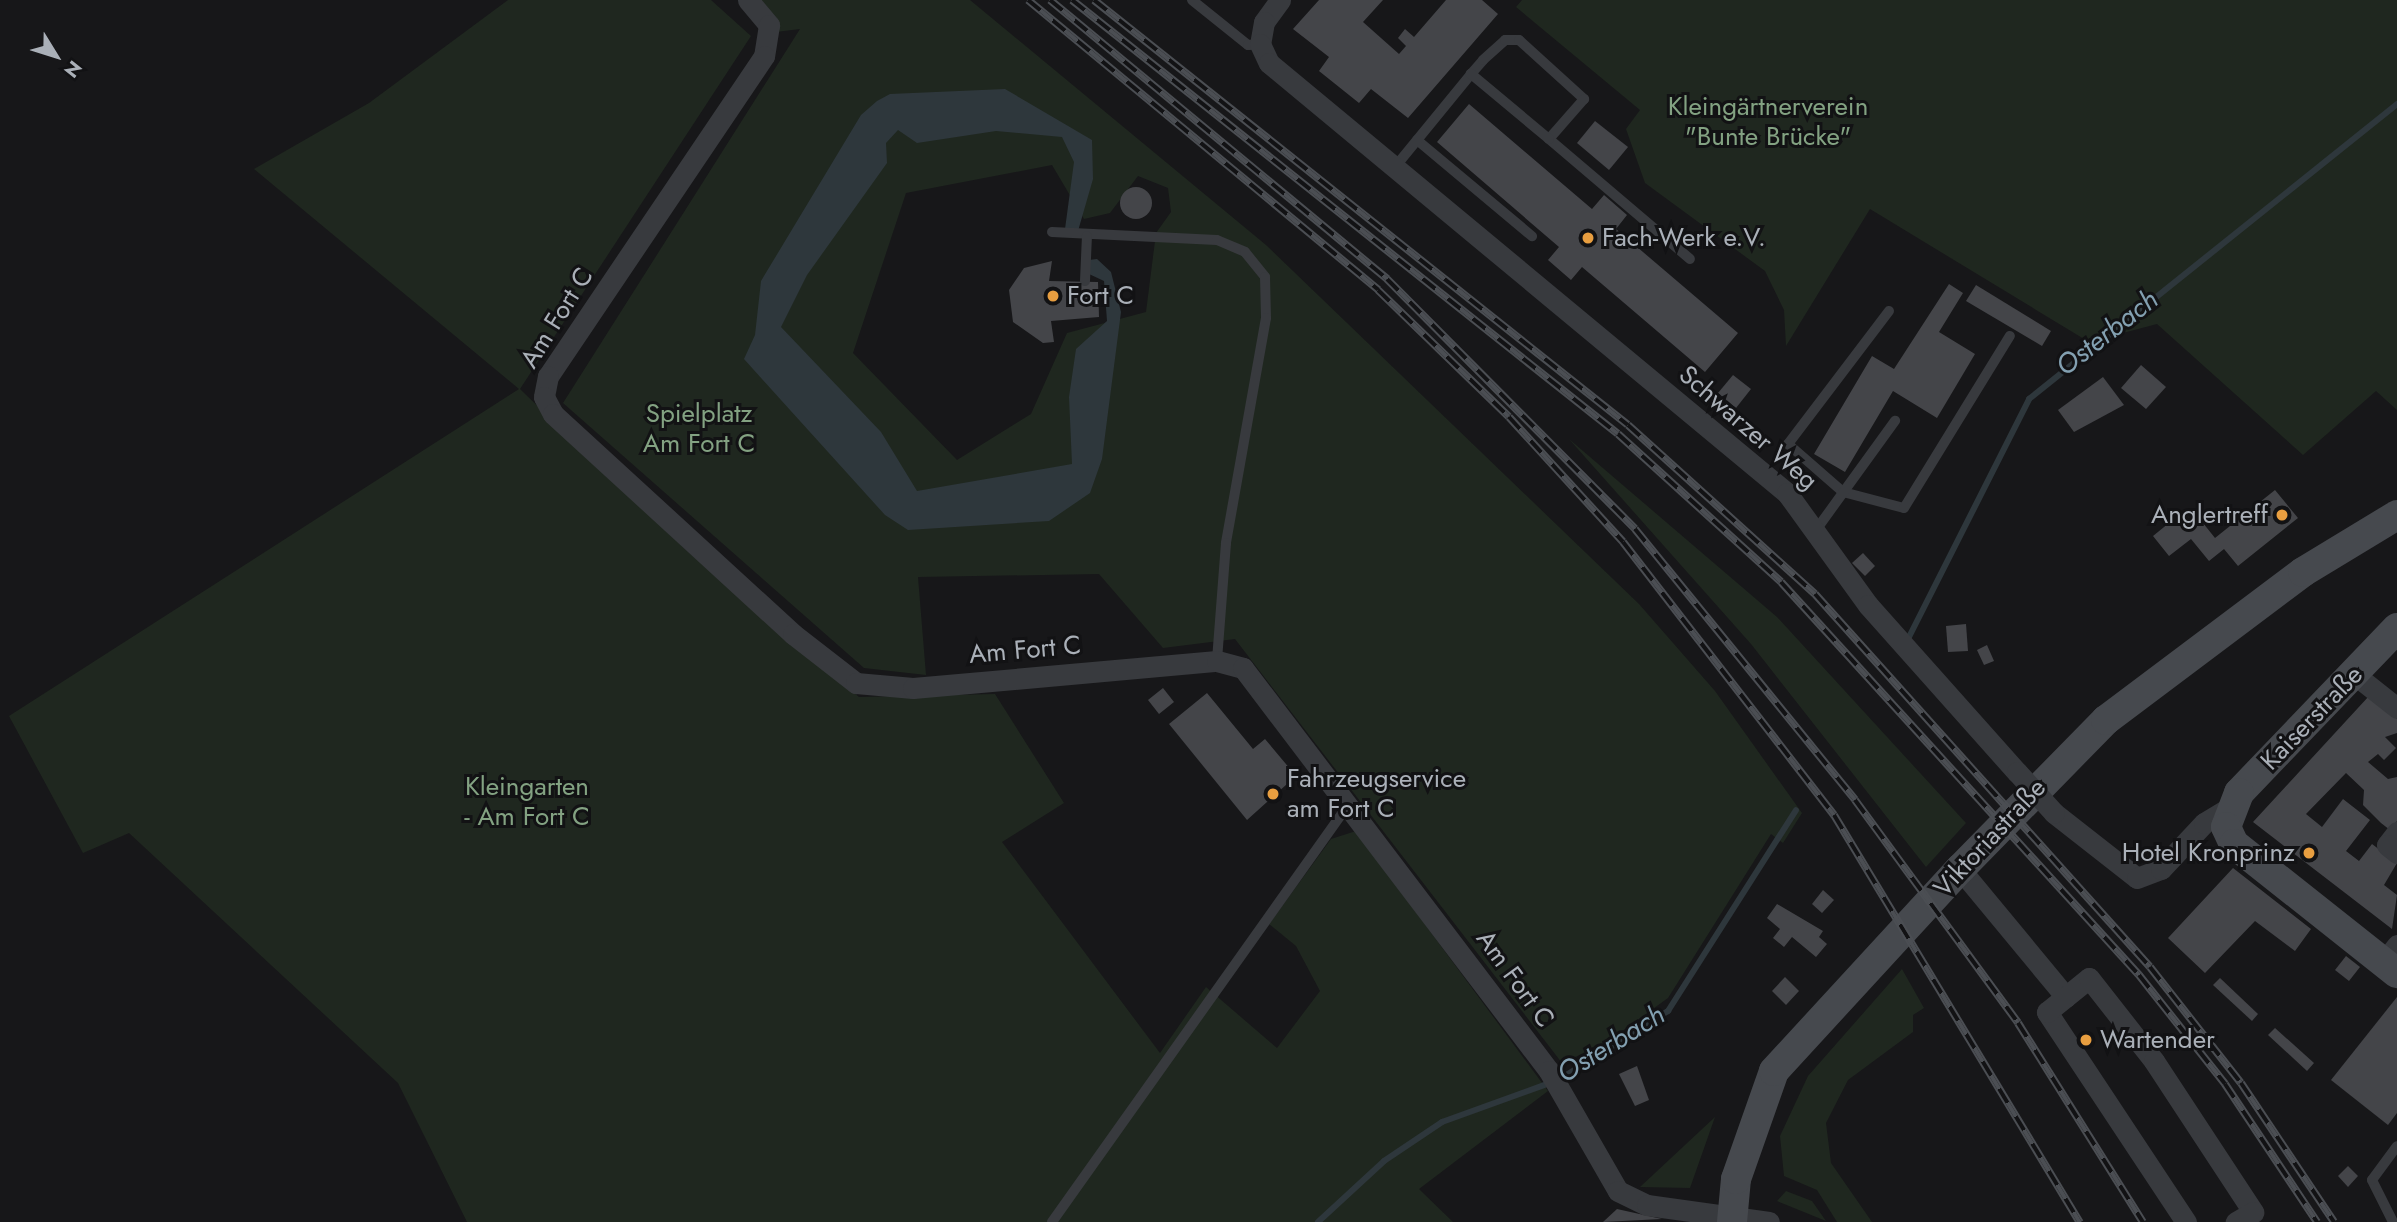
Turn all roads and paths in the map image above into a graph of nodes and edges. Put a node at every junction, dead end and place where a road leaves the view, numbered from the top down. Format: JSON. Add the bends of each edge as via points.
{"nodes":[{"id":1,"x":748,"y":0,"type":"edge"},
{"id":2,"x":1192,"y":0,"type":"edge"},
{"id":3,"x":1280,"y":0,"type":"edge"},
{"id":4,"x":1260,"y":44,"type":"junction"},
{"id":5,"x":1471,"y":74,"type":"junction"},
{"id":6,"x":1549,"y":139,"type":"junction"},
{"id":7,"x":1417,"y":140,"type":"junction"},
{"id":8,"x":1395,"y":167,"type":"junction"},
{"id":9,"x":1052,"y":232,"type":"dead end"},
{"id":10,"x":1084,"y":236,"type":"junction"},
{"id":11,"x":1532,"y":236,"type":"dead end"},
{"id":12,"x":1690,"y":258,"type":"dead end"},
{"id":13,"x":1085,"y":281,"type":"dead end"},
{"id":14,"x":1889,"y":311,"type":"dead end"},
{"id":15,"x":2010,"y":336,"type":"dead end"},
{"id":16,"x":1895,"y":421,"type":"dead end"},
{"id":17,"x":1843,"y":492,"type":"junction"},
{"id":18,"x":2397,"y":498,"type":"edge"},
{"id":19,"x":2397,"y":515,"type":"edge"},
{"id":20,"x":1816,"y":530,"type":"junction"},
{"id":21,"x":2356,"y":537,"type":"junction"},
{"id":22,"x":2397,"y":628,"type":"edge"},
{"id":23,"x":1217,"y":661,"type":"junction"},
{"id":24,"x":2354,"y":674,"type":"junction"},
{"id":25,"x":2397,"y":708,"type":"edge"},
{"id":26,"x":1349,"y":805,"type":"junction"},
{"id":27,"x":2229,"y":808,"type":"junction"},
{"id":28,"x":2397,"y":832,"type":"edge"},
{"id":29,"x":2397,"y":853,"type":"edge"},
{"id":30,"x":1960,"y":869,"type":"junction"},
{"id":31,"x":2392,"y":960,"type":"edge"},
{"id":32,"x":2066,"y":997,"type":"junction"},
{"id":33,"x":2397,"y":1146,"type":"edge"},
{"id":34,"x":1732,"y":1220,"type":"edge"},
{"id":35,"x":1052,"y":1222,"type":"edge"},
{"id":36,"x":1769,"y":1222,"type":"edge"},
{"id":37,"x":2186,"y":1222,"type":"edge"},
{"id":38,"x":2236,"y":1222,"type":"edge"},
{"id":39,"x":2393,"y":1222,"type":"edge"}],
"edges":[{"from":1,"to":23,"type":"street","name":"Am Fort C","via":[[770,33],[751,76],[548,376],[544,397],[552,414],[793,634],[856,683],[913,688]]},
{"from":2,"to":4,"type":"lane","via":[[1248,45]]},
{"from":3,"to":4,"type":"street","via":[[1264,22]]},
{"from":4,"to":8,"type":"street","name":"Schwarzer Weg","via":[[1269,63]]},
{"from":5,"to":6,"type":"lane"},
{"from":5,"to":6,"type":"lane","via":[[1505,40],[1519,40],[1584,99]]},
{"from":5,"to":7,"type":"lane"},
{"from":6,"to":12,"type":"lane"},
{"from":7,"to":8,"type":"lane"},
{"from":7,"to":11,"type":"lane"},
{"from":8,"to":20,"type":"street","name":"Schwarzer Weg","via":[[1787,493]]},
{"from":9,"to":10,"type":"lane"},
{"from":10,"to":13,"type":"lane"},
{"from":10,"to":23,"type":"lane","via":[[1217,240],[1245,252],[1265,277],[1266,318],[1226,543]]},
{"from":14,"to":17,"type":"lane","via":[[1788,444]]},
{"from":15,"to":17,"type":"lane","via":[[1904,508]]},
{"from":16,"to":17,"type":"lane"},
{"from":17,"to":20,"type":"lane"},
{"from":18,"to":21,"type":"main road","name":"Viktoriastraße"},
{"from":19,"to":21,"type":"main road","name":"Viktoriastraße"},
{"from":20,"to":27,"type":"street","name":"Schwarzer Weg","bridge":true,"via":[[1868,605],[2054,813],[2137,878],[2161,869],[2204,823]]},
{"from":21,"to":30,"type":"main road","name":"Viktoriastraße","via":[[2106,720]]},
{"from":22,"to":24,"type":"main road","name":"Kaiserstraße"},
{"from":23,"to":26,"type":"street","name":"Am Fort C","via":[[1243,668]]},
{"from":24,"to":25,"type":"street"},
{"from":24,"to":27,"type":"main road","name":"Kaiserstraße"},
{"from":26,"to":34,"type":"street","name":"Am Fort C","via":[[1553,1079],[1604,1172],[1626,1198]]},
{"from":26,"to":35,"type":"lane"},
{"from":27,"to":31,"type":"main road","via":[[2226,827],[2234,844]]},
{"from":28,"to":29,"type":"street","via":[[2387,845]]},
{"from":30,"to":32,"type":"street"},
{"from":30,"to":34,"type":"main road","name":"Viktoriastraße","via":[[1774,1071],[1736,1179]]},
{"from":32,"to":37,"type":"street","via":[[2047,1012]]},
{"from":32,"to":38,"type":"street","via":[[2089,978],[2154,1061],[2252,1212]]},
{"from":33,"to":39,"type":"lane","via":[[2372,1180]]},
{"from":34,"to":36,"type":"street","name":"Am Fort C"}]}
